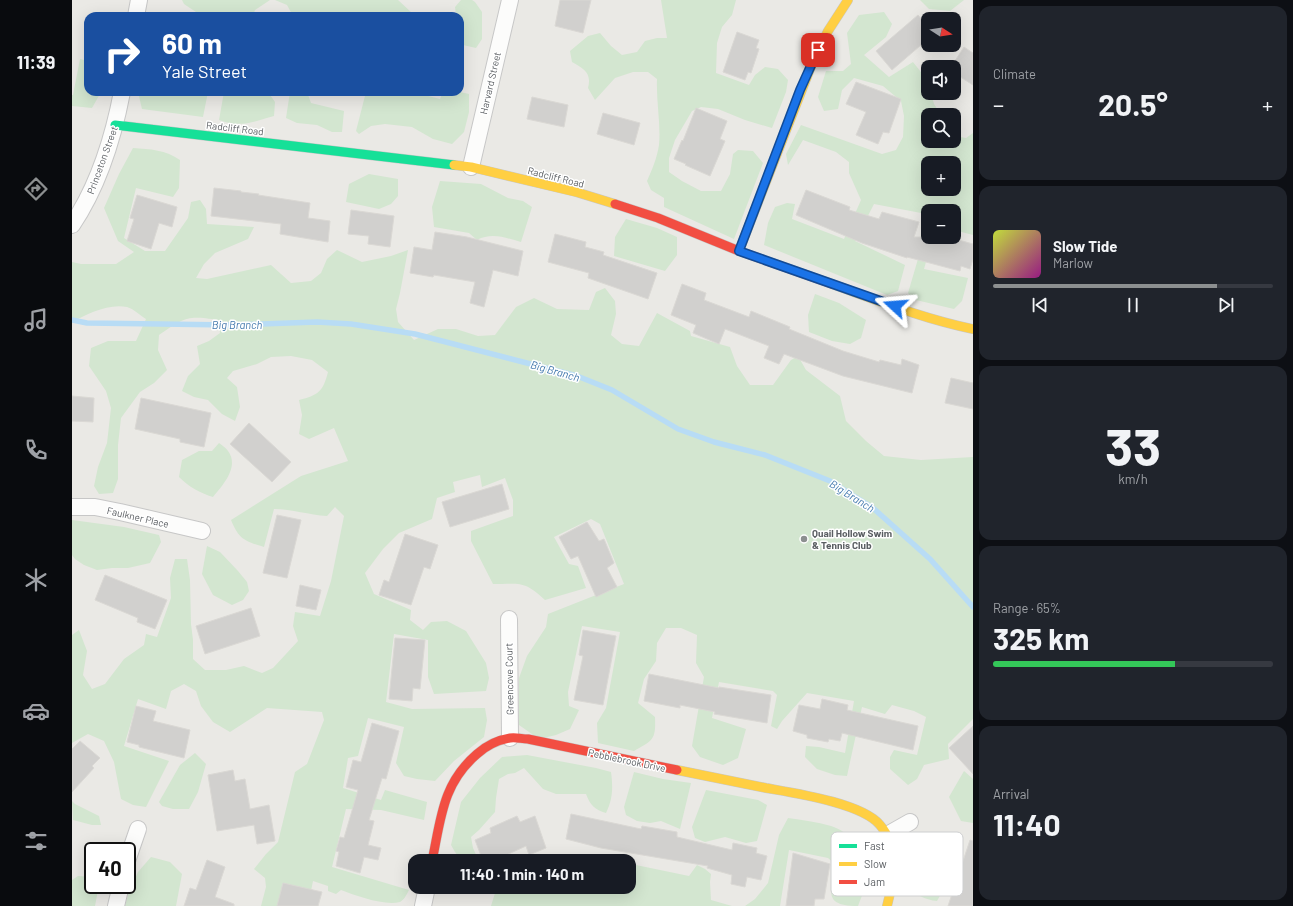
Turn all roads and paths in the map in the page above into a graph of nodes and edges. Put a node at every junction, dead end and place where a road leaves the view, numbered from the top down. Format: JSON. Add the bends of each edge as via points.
{"nodes":[{"id":1,"x":139,"y":0,"type":"edge"},
{"id":2,"x":510,"y":0,"type":"edge"},
{"id":3,"x":848,"y":0,"type":"edge"},
{"id":4,"x":137,"y":12,"type":"edge"},
{"id":5,"x":121,"y":96,"type":"edge"},
{"id":6,"x":115,"y":125,"type":"junction"},
{"id":7,"x":471,"y":167,"type":"junction"},
{"id":8,"x":72,"y":225,"type":"edge"},
{"id":9,"x":739,"y":251,"type":"junction"},
{"id":10,"x":973,"y":329,"type":"edge"},
{"id":11,"x":72,"y":507,"type":"edge"},
{"id":12,"x":202,"y":531,"type":"dead end"},
{"id":13,"x":509,"y":619,"type":"dead end"},
{"id":14,"x":510,"y":738,"type":"junction"},
{"id":15,"x":910,"y":822,"type":"dead end"},
{"id":16,"x":138,"y":829,"type":"dead end"},
{"id":17,"x":885,"y":832,"type":"edge"},
{"id":18,"x":892,"y":832,"type":"edge"},
{"id":19,"x":134,"y":842,"type":"edge"},
{"id":20,"x":434,"y":854,"type":"edge"},
{"id":21,"x":119,"y":894,"type":"edge"},
{"id":22,"x":426,"y":894,"type":"edge"},
{"id":23,"x":888,"y":896,"type":"edge"},
{"id":24,"x":116,"y":906,"type":"edge"},
{"id":25,"x":423,"y":906,"type":"edge"},
{"id":26,"x":887,"y":906,"type":"edge"}],
"edges":[{"from":1,"to":4,"type":"street"},
{"from":2,"to":7,"type":"street","name":"Harvard Street"},
{"from":3,"to":9,"type":"street","via":[[822,41],[800,90]]},
{"from":5,"to":6,"type":"street","name":"Princeton Street"},
{"from":6,"to":7,"type":"street","name":"Radcliff Road"},
{"from":6,"to":8,"type":"street","name":"Princeton Street","via":[[92,192]]},
{"from":7,"to":9,"type":"street","name":"Radcliff Road","via":[[582,194],[658,218]]},
{"from":9,"to":10,"type":"street","name":"Radcliff Road","via":[[915,314]]},
{"from":11,"to":12,"type":"street","name":"Faulkner Place","via":[[120,512]]},
{"from":13,"to":14,"type":"street","name":"Greencove Court"},
{"from":14,"to":17,"type":"street","name":"Pebblebrook Drive","via":[[528,739],[826,800],[862,813],[879,823]]},
{"from":14,"to":20,"type":"street","name":"Pebblebrook Drive","via":[[491,744],[473,756],[457,776],[447,794]]},
{"from":15,"to":18,"type":"street"},
{"from":16,"to":19,"type":"street"},
{"from":21,"to":24,"type":"street"},
{"from":22,"to":25,"type":"street"},
{"from":23,"to":26,"type":"street","name":"Pebblebrook Drive"}]}
